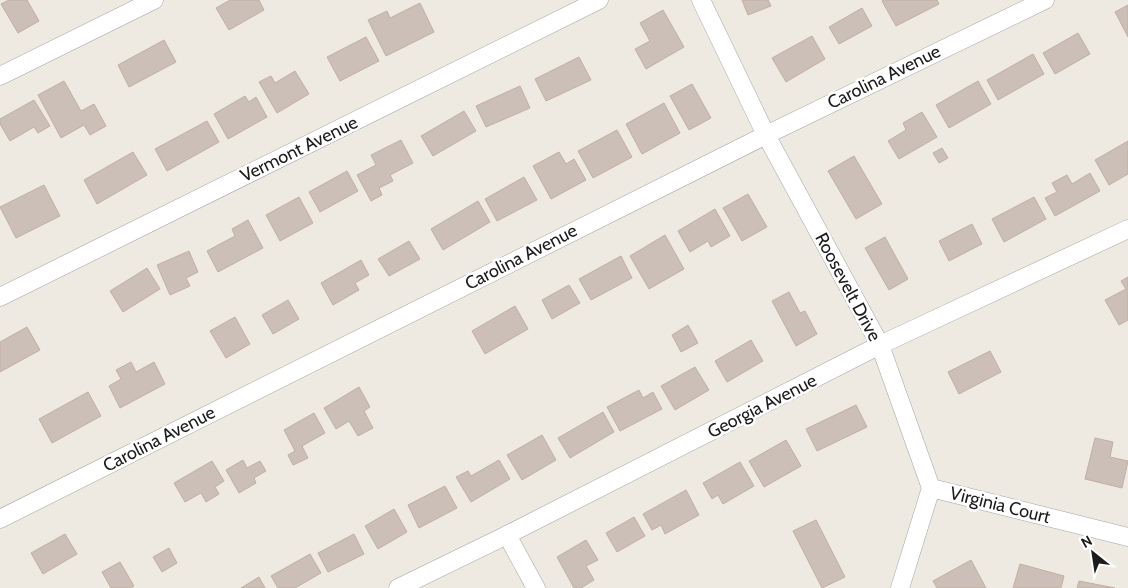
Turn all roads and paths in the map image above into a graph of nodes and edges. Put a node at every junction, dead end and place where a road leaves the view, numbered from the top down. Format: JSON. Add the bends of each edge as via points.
{"nodes":[{"id":1,"x":154,"y":0,"type":"edge"},
{"id":2,"x":599,"y":0,"type":"edge"},
{"id":3,"x":701,"y":0,"type":"edge"},
{"id":4,"x":1045,"y":0,"type":"edge"},
{"id":5,"x":0,"y":76,"type":"edge"},
{"id":6,"x":766,"y":134,"type":"junction"},
{"id":7,"x":1128,"y":229,"type":"edge"},
{"id":8,"x":0,"y":297,"type":"edge"},
{"id":9,"x":880,"y":345,"type":"junction"},
{"id":10,"x":931,"y":488,"type":"junction"},
{"id":11,"x":0,"y":519,"type":"edge"},
{"id":12,"x":507,"y":535,"type":"junction"},
{"id":13,"x":1128,"y":538,"type":"edge"},
{"id":14,"x":398,"y":588,"type":"edge"},
{"id":15,"x":536,"y":588,"type":"edge"},
{"id":16,"x":900,"y":588,"type":"edge"}],
"edges":[{"from":1,"to":5,"type":"street"},
{"from":2,"to":8,"type":"street","name":"Vermont Avenue"},
{"from":3,"to":6,"type":"street","name":"Roosevelt Drive"},
{"from":4,"to":6,"type":"street","name":"Carolina Avenue"},
{"from":6,"to":9,"type":"street","name":"Roosevelt Drive"},
{"from":6,"to":11,"type":"street","name":"Carolina Avenue"},
{"from":7,"to":9,"type":"street","name":"Georgia Avenue"},
{"from":9,"to":10,"type":"street","name":"Roosevelt Drive"},
{"from":9,"to":12,"type":"street","name":"Georgia Avenue"},
{"from":10,"to":13,"type":"street","name":"Virginia Court"},
{"from":10,"to":16,"type":"street"},
{"from":12,"to":14,"type":"street","name":"Georgia Avenue"},
{"from":12,"to":15,"type":"street"}]}
